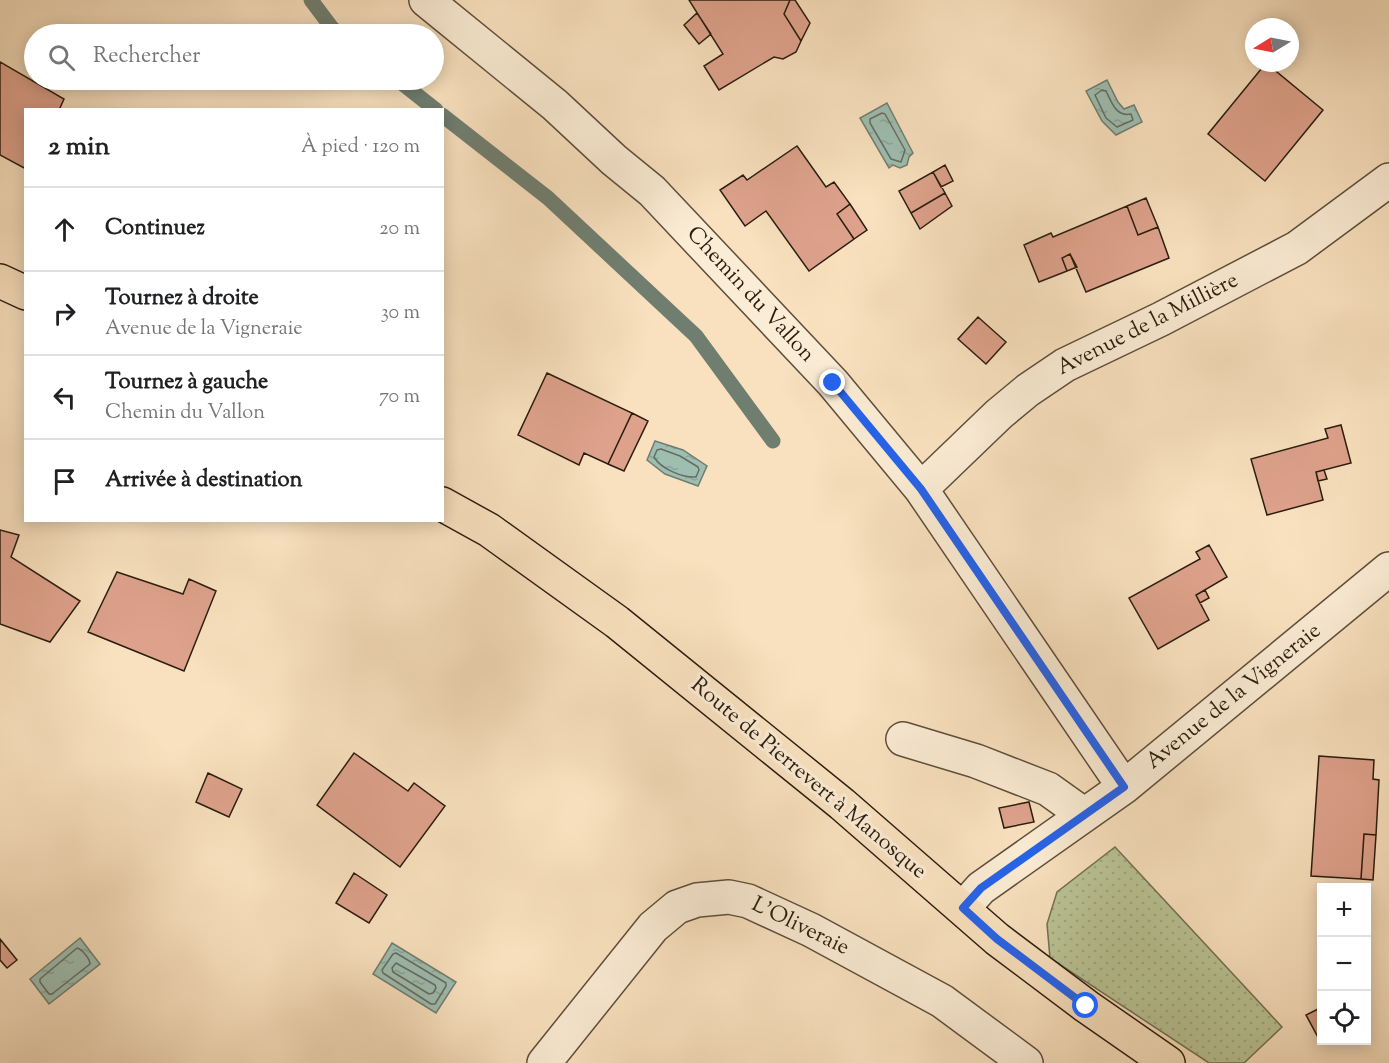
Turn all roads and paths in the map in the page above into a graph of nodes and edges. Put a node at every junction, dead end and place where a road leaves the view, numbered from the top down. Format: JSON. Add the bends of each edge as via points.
{"nodes":[{"id":1,"x":426,"y":0,"type":"edge"},
{"id":2,"x":1389,"y":180,"type":"edge"},
{"id":3,"x":0,"y":281,"type":"edge"},
{"id":4,"x":24,"y":292,"type":"edge"},
{"id":5,"x":921,"y":489,"type":"junction"},
{"id":6,"x":444,"y":505,"type":"edge"},
{"id":7,"x":1389,"y":569,"type":"edge"},
{"id":8,"x":903,"y":739,"type":"dead end"},
{"id":9,"x":1124,"y":787,"type":"junction"},
{"id":10,"x":1083,"y":814,"type":"junction"},
{"id":11,"x":963,"y":908,"type":"junction"},
{"id":12,"x":544,"y":1063,"type":"edge"},
{"id":13,"x":1026,"y":1063,"type":"edge"},
{"id":14,"x":1168,"y":1063,"type":"edge"}],
"edges":[{"from":1,"to":5,"type":"street","name":"Chemin du Vallon","via":[[555,105],[652,191],[833,383]]},
{"from":2,"to":5,"type":"street","name":"Avenue de la Millière","via":[[1297,249],[1065,365],[999,414]]},
{"from":3,"to":4,"type":"main road"},
{"from":5,"to":9,"type":"street","name":"Chemin du Vallon"},
{"from":6,"to":11,"type":"main road","name":"Route de Pierrevert à Manosque","via":[[489,530],[617,622],[842,804]]},
{"from":7,"to":9,"type":"street","name":"Avenue de la Vigneraie"},
{"from":8,"to":10,"type":"street","via":[[1048,789]]},
{"from":9,"to":10,"type":"street","name":"Avenue de la Vigneraie"},
{"from":10,"to":11,"type":"street","name":"Avenue de la Vigneraie","via":[[981,888]]},
{"from":11,"to":14,"type":"main road","name":"Route de Pierrevert à Manosque","via":[[997,939]]},
{"from":12,"to":13,"type":"street","name":"L'Oliveraie","via":[[652,927],[677,907],[696,900],[729,897],[748,901],[811,930],[942,1002]]}]}
